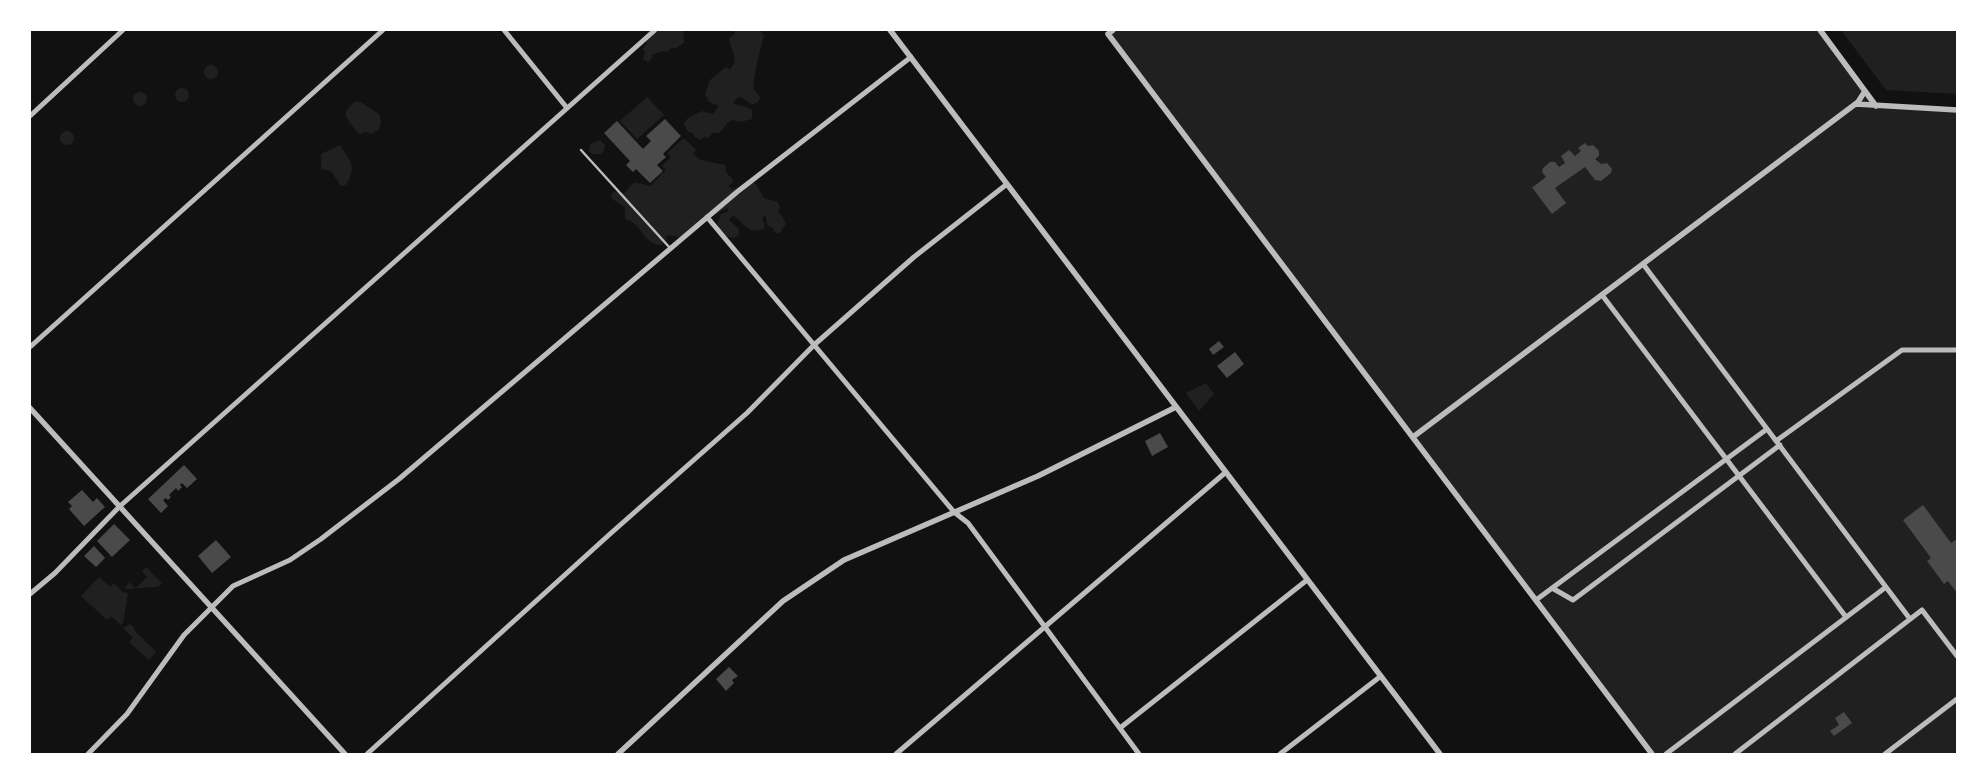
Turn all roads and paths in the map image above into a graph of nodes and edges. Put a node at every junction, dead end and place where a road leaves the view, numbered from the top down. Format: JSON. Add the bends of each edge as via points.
{"nodes":[{"id":1,"x":123,"y":30,"type":"edge"},
{"id":2,"x":383,"y":30,"type":"edge"},
{"id":3,"x":504,"y":30,"type":"edge"},
{"id":4,"x":655,"y":30,"type":"edge"},
{"id":5,"x":890,"y":30,"type":"edge"},
{"id":6,"x":1820,"y":30,"type":"edge"},
{"id":7,"x":1109,"y":31,"type":"edge"},
{"id":8,"x":911,"y":57,"type":"junction"},
{"id":9,"x":1866,"y":91,"type":"junction"},
{"id":10,"x":1856,"y":104,"type":"junction"},
{"id":11,"x":1876,"y":106,"type":"junction"},
{"id":12,"x":567,"y":108,"type":"junction"},
{"id":13,"x":1957,"y":110,"type":"edge"},
{"id":14,"x":30,"y":116,"type":"edge"},
{"id":15,"x":582,"y":150,"type":"dead end"},
{"id":16,"x":1007,"y":184,"type":"junction"},
{"id":17,"x":707,"y":217,"type":"junction"},
{"id":18,"x":670,"y":248,"type":"junction"},
{"id":19,"x":1643,"y":264,"type":"junction"},
{"id":20,"x":1602,"y":295,"type":"junction"},
{"id":21,"x":814,"y":345,"type":"junction"},
{"id":22,"x":30,"y":347,"type":"edge"},
{"id":23,"x":1957,"y":350,"type":"edge"},
{"id":24,"x":1176,"y":407,"type":"junction"},
{"id":25,"x":30,"y":408,"type":"edge"},
{"id":26,"x":1767,"y":429,"type":"junction"},
{"id":27,"x":1412,"y":437,"type":"junction"},
{"id":28,"x":1778,"y":443,"type":"junction"},
{"id":29,"x":1727,"y":460,"type":"junction"},
{"id":30,"x":1226,"y":472,"type":"junction"},
{"id":31,"x":1739,"y":476,"type":"junction"},
{"id":32,"x":119,"y":507,"type":"junction"},
{"id":33,"x":954,"y":512,"type":"junction"},
{"id":34,"x":1307,"y":580,"type":"junction"},
{"id":35,"x":1886,"y":587,"type":"junction"},
{"id":36,"x":1552,"y":588,"type":"junction"},
{"id":37,"x":30,"y":594,"type":"edge"},
{"id":38,"x":1536,"y":600,"type":"junction"},
{"id":39,"x":211,"y":607,"type":"junction"},
{"id":40,"x":1846,"y":617,"type":"junction"},
{"id":41,"x":1910,"y":619,"type":"junction"},
{"id":42,"x":1045,"y":625,"type":"junction"},
{"id":43,"x":1957,"y":656,"type":"edge"},
{"id":44,"x":1381,"y":676,"type":"junction"},
{"id":45,"x":1957,"y":699,"type":"edge"},
{"id":46,"x":1120,"y":728,"type":"junction"},
{"id":47,"x":88,"y":754,"type":"edge"},
{"id":48,"x":345,"y":754,"type":"edge"},
{"id":49,"x":367,"y":754,"type":"edge"},
{"id":50,"x":618,"y":754,"type":"edge"},
{"id":51,"x":896,"y":754,"type":"edge"},
{"id":52,"x":1139,"y":754,"type":"edge"},
{"id":53,"x":1280,"y":754,"type":"edge"},
{"id":54,"x":1440,"y":754,"type":"edge"},
{"id":55,"x":1652,"y":754,"type":"edge"},
{"id":56,"x":1666,"y":754,"type":"edge"},
{"id":57,"x":1735,"y":754,"type":"edge"},
{"id":58,"x":1885,"y":754,"type":"edge"}],
"edges":[{"from":1,"to":14,"type":"street"},
{"from":2,"to":22,"type":"street"},
{"from":3,"to":12,"type":"street"},
{"from":4,"to":12,"type":"street"},
{"from":5,"to":8,"type":"street"},
{"from":6,"to":9,"type":"street"},
{"from":7,"to":27,"type":"street"},
{"from":8,"to":16,"type":"street"},
{"from":8,"to":17,"type":"street"},
{"from":9,"to":10,"type":"street"},
{"from":9,"to":11,"type":"street"},
{"from":10,"to":11,"type":"street"},
{"from":10,"to":19,"type":"street"},
{"from":11,"to":13,"type":"street"},
{"from":12,"to":32,"type":"street"},
{"from":15,"to":18,"type":"lane"},
{"from":16,"to":21,"type":"street","via":[[914,257]]},
{"from":16,"to":24,"type":"street"},
{"from":17,"to":18,"type":"street"},
{"from":17,"to":21,"type":"street"},
{"from":18,"to":39,"type":"street","via":[[399,479],[321,539],[290,560],[233,586]]},
{"from":19,"to":20,"type":"street"},
{"from":19,"to":26,"type":"street"},
{"from":20,"to":27,"type":"street"},
{"from":20,"to":29,"type":"street"},
{"from":21,"to":33,"type":"street"},
{"from":21,"to":49,"type":"street","via":[[747,413]]},
{"from":23,"to":28,"type":"street","via":[[1902,350]]},
{"from":24,"to":30,"type":"street"},
{"from":24,"to":33,"type":"street","via":[[1038,476]]},
{"from":25,"to":32,"type":"street"},
{"from":26,"to":28,"type":"street"},
{"from":26,"to":29,"type":"street"},
{"from":27,"to":38,"type":"street"},
{"from":28,"to":31,"type":"street"},
{"from":28,"to":35,"type":"street"},
{"from":29,"to":31,"type":"street"},
{"from":29,"to":36,"type":"street"},
{"from":30,"to":34,"type":"street"},
{"from":30,"to":42,"type":"street"},
{"from":31,"to":36,"type":"street","via":[[1573,600]]},
{"from":31,"to":40,"type":"street"},
{"from":32,"to":37,"type":"street"},
{"from":32,"to":39,"type":"street"},
{"from":33,"to":42,"type":"street","via":[[968,523]]},
{"from":33,"to":50,"type":"street","via":[[844,560],[783,601]]},
{"from":34,"to":44,"type":"street"},
{"from":34,"to":46,"type":"street"},
{"from":35,"to":40,"type":"street"},
{"from":35,"to":41,"type":"street"},
{"from":36,"to":38,"type":"street"},
{"from":38,"to":55,"type":"street"},
{"from":39,"to":47,"type":"street","via":[[184,635],[127,714]]},
{"from":39,"to":48,"type":"street"},
{"from":40,"to":56,"type":"street"},
{"from":41,"to":43,"type":"street","via":[[1922,610]]},
{"from":41,"to":57,"type":"street"},
{"from":42,"to":46,"type":"street"},
{"from":42,"to":51,"type":"street"},
{"from":44,"to":53,"type":"street"},
{"from":44,"to":54,"type":"street"},
{"from":45,"to":58,"type":"street"},
{"from":46,"to":52,"type":"street"}]}
